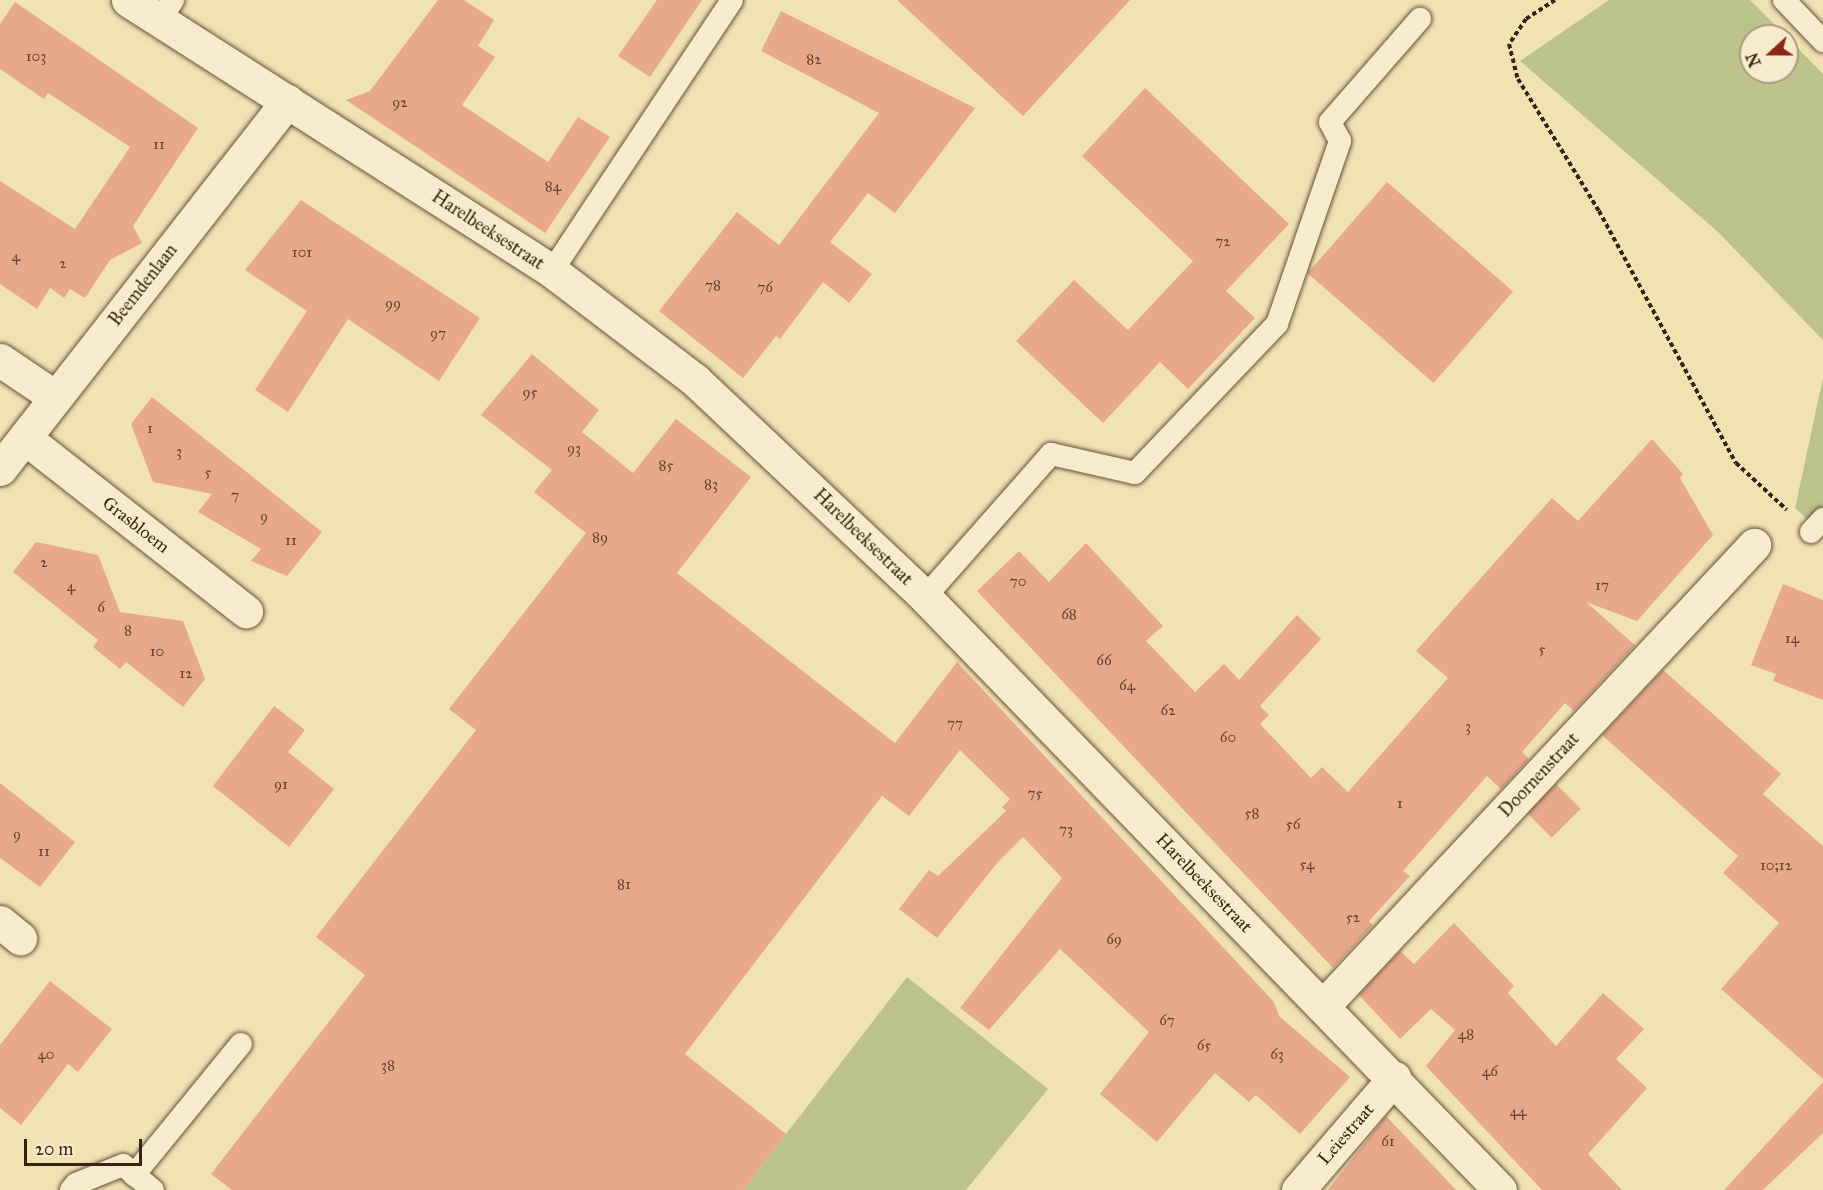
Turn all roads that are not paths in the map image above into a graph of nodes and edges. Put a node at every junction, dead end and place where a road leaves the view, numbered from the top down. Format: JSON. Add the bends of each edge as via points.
{"nodes":[{"id":1,"x":128,"y":0,"type":"edge"},
{"id":2,"x":732,"y":0,"type":"edge"},
{"id":3,"x":1784,"y":0,"type":"edge"},
{"id":4,"x":167,"y":10,"type":"edge"},
{"id":5,"x":1420,"y":18,"type":"dead end"},
{"id":6,"x":1823,"y":41,"type":"edge"},
{"id":7,"x":288,"y":102,"type":"junction"},
{"id":8,"x":552,"y":271,"type":"junction"},
{"id":9,"x":0,"y":360,"type":"edge"},
{"id":10,"x":56,"y":397,"type":"junction"},
{"id":11,"x":25,"y":438,"type":"junction"},
{"id":12,"x":0,"y":469,"type":"edge"},
{"id":13,"x":1755,"y":545,"type":"dead end"},
{"id":14,"x":925,"y":597,"type":"junction"},
{"id":15,"x":246,"y":611,"type":"dead end"},
{"id":16,"x":1324,"y":1005,"type":"junction"},
{"id":17,"x":241,"y":1044,"type":"dead end"},
{"id":18,"x":1394,"y":1078,"type":"junction"},
{"id":19,"x":134,"y":1174,"type":"junction"},
{"id":20,"x":71,"y":1190,"type":"edge"},
{"id":21,"x":153,"y":1190,"type":"edge"},
{"id":22,"x":1298,"y":1190,"type":"edge"},
{"id":23,"x":1500,"y":1190,"type":"edge"}],
"edges":[{"from":1,"to":4,"type":"street","name":"Harelbeeksestraat"},
{"from":2,"to":8,"type":"lane"},
{"from":3,"to":6,"type":"lane"},
{"from":4,"to":7,"type":"street","name":"Harelbeeksestraat"},
{"from":5,"to":14,"type":"lane","via":[[1330,122],[1340,141],[1277,324],[1135,473],[1051,454]]},
{"from":7,"to":8,"type":"street","name":"Harelbeeksestraat"},
{"from":7,"to":10,"type":"street","name":"Beemdenlaan"},
{"from":8,"to":14,"type":"street","name":"Harelbeeksestraat","via":[[695,380]]},
{"from":9,"to":10,"type":"street"},
{"from":10,"to":11,"type":"street","name":"Beemdenlaan"},
{"from":11,"to":12,"type":"street","name":"Beemdenlaan"},
{"from":11,"to":15,"type":"street","name":"Grasbloem"},
{"from":13,"to":16,"type":"street","name":"Doornenstraat"},
{"from":14,"to":16,"type":"street","name":"Harelbeeksestraat"},
{"from":16,"to":18,"type":"street","name":"Harelbeeksestraat"},
{"from":17,"to":19,"type":"lane"},
{"from":18,"to":22,"type":"street","name":"Leiestraat"},
{"from":18,"to":23,"type":"street","name":"Harelbeeksestraat"},
{"from":19,"to":20,"type":"lane","via":[[123,1165],[76,1184]]},
{"from":19,"to":21,"type":"lane"}]}
